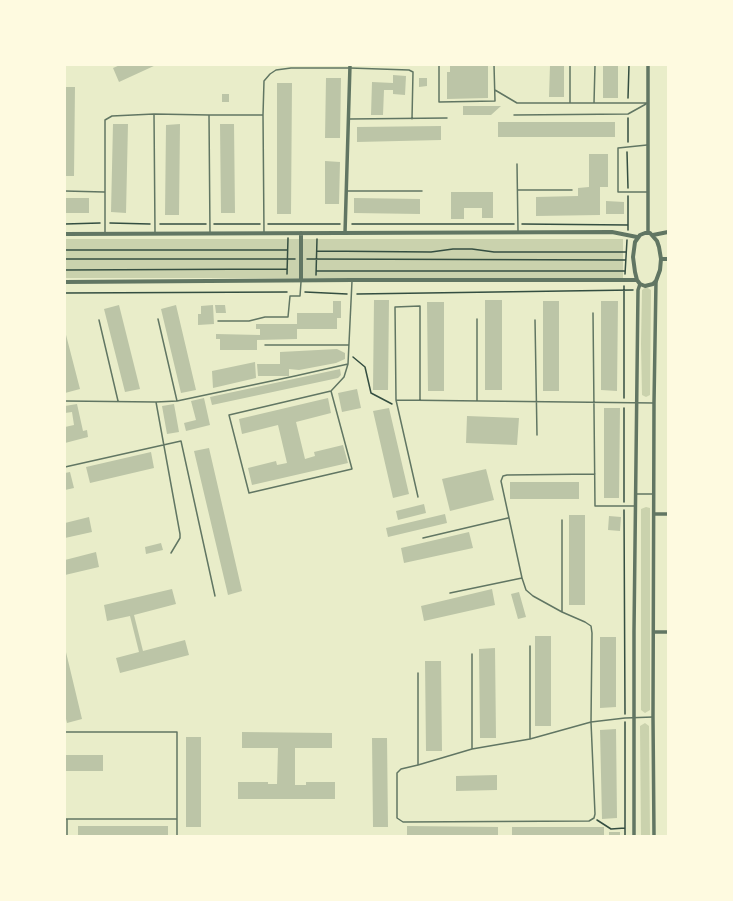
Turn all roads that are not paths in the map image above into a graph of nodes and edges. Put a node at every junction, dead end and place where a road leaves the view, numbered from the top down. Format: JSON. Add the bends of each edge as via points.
{"nodes":[{"id":1,"x":439,"y":65,"type":"edge"},
{"id":2,"x":494,"y":65,"type":"edge"},
{"id":3,"x":570,"y":65,"type":"edge"},
{"id":4,"x":595,"y":65,"type":"edge"},
{"id":5,"x":648,"y":65,"type":"edge"},
{"id":6,"x":350,"y":67,"type":"edge"},
{"id":7,"x":495,"y":90,"type":"junction"},
{"id":8,"x":570,"y":103,"type":"junction"},
{"id":9,"x":594,"y":103,"type":"junction"},
{"id":10,"x":647,"y":103,"type":"junction"},
{"id":11,"x":154,"y":114,"type":"junction"},
{"id":12,"x":209,"y":115,"type":"junction"},
{"id":13,"x":263,"y":115,"type":"junction"},
{"id":14,"x":514,"y":115,"type":"dead end"},
{"id":15,"x":447,"y":118,"type":"dead end"},
{"id":16,"x":412,"y":119,"type":"junction"},
{"id":17,"x":349,"y":120,"type":"junction"},
{"id":18,"x":647,"y":145,"type":"junction"},
{"id":19,"x":517,"y":164,"type":"dead end"},
{"id":20,"x":518,"y":190,"type":"junction"},
{"id":21,"x":572,"y":190,"type":"dead end"},
{"id":22,"x":65,"y":191,"type":"edge"},
{"id":23,"x":346,"y":191,"type":"junction"},
{"id":24,"x":422,"y":191,"type":"dead end"},
{"id":25,"x":104,"y":192,"type":"junction"},
{"id":26,"x":647,"y":192,"type":"junction"},
{"id":27,"x":648,"y":232,"type":"junction"},
{"id":28,"x":668,"y":232,"type":"edge"},
{"id":29,"x":264,"y":233,"type":"junction"},
{"id":30,"x":301,"y":233,"type":"junction"},
{"id":31,"x":345,"y":233,"type":"junction"},
{"id":32,"x":518,"y":233,"type":"junction"},
{"id":33,"x":65,"y":234,"type":"edge"},
{"id":34,"x":105,"y":234,"type":"junction"},
{"id":35,"x":155,"y":234,"type":"junction"},
{"id":36,"x":210,"y":234,"type":"junction"},
{"id":37,"x":653,"y":235,"type":"junction"},
{"id":38,"x":637,"y":237,"type":"junction"},
{"id":39,"x":661,"y":259,"type":"junction"},
{"id":40,"x":668,"y":259,"type":"edge"},
{"id":41,"x":300,"y":280,"type":"junction"},
{"id":42,"x":352,"y":280,"type":"junction"},
{"id":43,"x":656,"y":281,"type":"junction"},
{"id":44,"x":65,"y":282,"type":"edge"},
{"id":45,"x":639,"y":282,"type":"junction"},
{"id":46,"x":593,"y":313,"type":"dead end"},
{"id":47,"x":158,"y":319,"type":"dead end"},
{"id":48,"x":477,"y":319,"type":"dead end"},
{"id":49,"x":99,"y":320,"type":"dead end"},
{"id":50,"x":535,"y":320,"type":"dead end"},
{"id":51,"x":218,"y":321,"type":"dead end"},
{"id":52,"x":348,"y":345,"type":"junction"},
{"id":53,"x":265,"y":346,"type":"dead end"},
{"id":54,"x":348,"y":364,"type":"junction"},
{"id":55,"x":331,"y":391,"type":"junction"},
{"id":56,"x":177,"y":400,"type":"junction"},
{"id":57,"x":396,"y":400,"type":"junction"},
{"id":58,"x":420,"y":400,"type":"junction"},
{"id":59,"x":65,"y":401,"type":"edge"},
{"id":60,"x":477,"y":401,"type":"junction"},
{"id":61,"x":536,"y":401,"type":"junction"},
{"id":62,"x":118,"y":402,"type":"junction"},
{"id":63,"x":156,"y":402,"type":"junction"},
{"id":64,"x":594,"y":402,"type":"junction"},
{"id":65,"x":637,"y":403,"type":"junction"},
{"id":66,"x":654,"y":403,"type":"junction"},
{"id":67,"x":537,"y":435,"type":"dead end"},
{"id":68,"x":164,"y":444,"type":"junction"},
{"id":69,"x":65,"y":467,"type":"edge"},
{"id":70,"x":595,"y":474,"type":"junction"},
{"id":71,"x":636,"y":494,"type":"junction"},
{"id":72,"x":654,"y":494,"type":"junction"},
{"id":73,"x":418,"y":497,"type":"dead end"},
{"id":74,"x":635,"y":506,"type":"junction"},
{"id":75,"x":654,"y":514,"type":"junction"},
{"id":76,"x":668,"y":514,"type":"edge"},
{"id":77,"x":509,"y":518,"type":"junction"},
{"id":78,"x":562,"y":520,"type":"dead end"},
{"id":79,"x":422,"y":538,"type":"dead end"},
{"id":80,"x":171,"y":553,"type":"dead end"},
{"id":81,"x":522,"y":578,"type":"junction"},
{"id":82,"x":450,"y":593,"type":"dead end"},
{"id":83,"x":215,"y":596,"type":"dead end"},
{"id":84,"x":562,"y":612,"type":"junction"},
{"id":85,"x":654,"y":632,"type":"junction"},
{"id":86,"x":668,"y":632,"type":"edge"},
{"id":87,"x":530,"y":646,"type":"dead end"},
{"id":88,"x":472,"y":654,"type":"dead end"},
{"id":89,"x":418,"y":673,"type":"dead end"},
{"id":90,"x":653,"y":717,"type":"junction"},
{"id":91,"x":635,"y":718,"type":"junction"},
{"id":92,"x":592,"y":722,"type":"junction"},
{"id":93,"x":65,"y":732,"type":"edge"},
{"id":94,"x":530,"y":739,"type":"junction"},
{"id":95,"x":472,"y":750,"type":"junction"},
{"id":96,"x":418,"y":765,"type":"junction"},
{"id":97,"x":66,"y":819,"type":"edge"},
{"id":98,"x":177,"y":819,"type":"junction"},
{"id":99,"x":67,"y":836,"type":"edge"},
{"id":100,"x":177,"y":836,"type":"edge"},
{"id":101,"x":634,"y":836,"type":"edge"},
{"id":102,"x":654,"y":836,"type":"edge"}],
"edges":[{"from":1,"to":7,"type":"lane","via":[[439,102],[495,101]]},
{"from":2,"to":7,"type":"lane"},
{"from":3,"to":8,"type":"lane"},
{"from":4,"to":9,"type":"lane"},
{"from":5,"to":10,"type":"street"},
{"from":6,"to":13,"type":"lane","via":[[276,70],[264,81]]},
{"from":6,"to":16,"type":"lane","via":[[413,72]]},
{"from":6,"to":17,"type":"street"},
{"from":7,"to":8,"type":"lane","via":[[517,103]]},
{"from":8,"to":9,"type":"lane"},
{"from":9,"to":10,"type":"lane"},
{"from":10,"to":14,"type":"lane","via":[[628,114]]},
{"from":10,"to":18,"type":"street"},
{"from":11,"to":12,"type":"lane"},
{"from":11,"to":25,"type":"lane","via":[[112,116],[105,120]]},
{"from":11,"to":35,"type":"lane"},
{"from":12,"to":13,"type":"lane"},
{"from":12,"to":36,"type":"lane"},
{"from":13,"to":29,"type":"lane"},
{"from":15,"to":16,"type":"lane"},
{"from":16,"to":17,"type":"lane"},
{"from":17,"to":23,"type":"street"},
{"from":18,"to":26,"type":"street"},
{"from":18,"to":26,"type":"lane","via":[[618,148],[618,192]]},
{"from":19,"to":20,"type":"lane"},
{"from":20,"to":21,"type":"lane"},
{"from":20,"to":32,"type":"lane"},
{"from":22,"to":25,"type":"lane"},
{"from":23,"to":24,"type":"lane"},
{"from":23,"to":31,"type":"street"},
{"from":25,"to":34,"type":"lane"},
{"from":26,"to":27,"type":"street"},
{"from":27,"to":37,"type":"street"},
{"from":27,"to":38,"type":"street"},
{"from":28,"to":37,"type":"street"},
{"from":29,"to":30,"type":"street"},
{"from":29,"to":36,"type":"street"},
{"from":30,"to":31,"type":"street"},
{"from":30,"to":41,"type":"street"},
{"from":31,"to":32,"type":"street"},
{"from":32,"to":38,"type":"street","via":[[612,232]]},
{"from":33,"to":34,"type":"street"},
{"from":34,"to":35,"type":"street"},
{"from":35,"to":36,"type":"street"},
{"from":37,"to":39,"type":"street"},
{"from":38,"to":45,"type":"street","via":[[633,257]]},
{"from":39,"to":40,"type":"street"},
{"from":39,"to":43,"type":"street"},
{"from":41,"to":42,"type":"street"},
{"from":41,"to":44,"type":"street"},
{"from":41,"to":51,"type":"lane","via":[[300,296],[290,296],[288,316],[249,321]]},
{"from":42,"to":45,"type":"street"},
{"from":42,"to":52,"type":"lane"},
{"from":43,"to":45,"type":"street","via":[[648,285]]},
{"from":43,"to":66,"type":"street"},
{"from":45,"to":65,"type":"street"},
{"from":46,"to":64,"type":"lane"},
{"from":47,"to":56,"type":"lane"},
{"from":48,"to":60,"type":"lane"},
{"from":49,"to":62,"type":"lane"},
{"from":50,"to":61,"type":"lane"},
{"from":52,"to":53,"type":"lane"},
{"from":52,"to":54,"type":"lane"},
{"from":54,"to":55,"type":"lane","via":[[344,377]]},
{"from":54,"to":56,"type":"lane"},
{"from":55,"to":55,"type":"lane","via":[[352,469],[249,493],[229,415]]},
{"from":56,"to":63,"type":"lane"},
{"from":57,"to":58,"type":"lane"},
{"from":57,"to":58,"type":"lane","via":[[395,307],[420,306]]},
{"from":57,"to":73,"type":"lane"},
{"from":58,"to":60,"type":"lane"},
{"from":59,"to":62,"type":"lane"},
{"from":60,"to":61,"type":"lane"},
{"from":61,"to":64,"type":"lane"},
{"from":61,"to":67,"type":"lane"},
{"from":62,"to":63,"type":"lane"},
{"from":63,"to":68,"type":"lane"},
{"from":64,"to":65,"type":"lane"},
{"from":64,"to":70,"type":"lane"},
{"from":65,"to":66,"type":"lane"},
{"from":65,"to":71,"type":"street"},
{"from":66,"to":72,"type":"street"},
{"from":68,"to":69,"type":"lane"},
{"from":68,"to":80,"type":"lane","via":[[180,534]]},
{"from":68,"to":83,"type":"lane","via":[[181,441]]},
{"from":70,"to":74,"type":"lane","via":[[595,506]]},
{"from":70,"to":77,"type":"lane","via":[[503,476]]},
{"from":71,"to":72,"type":"lane"},
{"from":71,"to":74,"type":"street"},
{"from":72,"to":75,"type":"street"},
{"from":74,"to":91,"type":"street"},
{"from":75,"to":76,"type":"street"},
{"from":75,"to":85,"type":"street"},
{"from":77,"to":79,"type":"lane"},
{"from":77,"to":81,"type":"lane"},
{"from":78,"to":84,"type":"lane"},
{"from":81,"to":82,"type":"lane"},
{"from":81,"to":84,"type":"lane","via":[[526,590],[533,596]]},
{"from":84,"to":92,"type":"lane","via":[[585,622],[590,626],[592,633]]},
{"from":85,"to":86,"type":"street"},
{"from":85,"to":90,"type":"street"},
{"from":87,"to":94,"type":"lane"},
{"from":88,"to":95,"type":"lane"},
{"from":89,"to":96,"type":"lane"},
{"from":90,"to":91,"type":"lane"},
{"from":90,"to":102,"type":"street"},
{"from":91,"to":92,"type":"lane"},
{"from":91,"to":101,"type":"street"},
{"from":92,"to":94,"type":"lane"},
{"from":92,"to":96,"type":"lane","via":[[595,814],[589,821],[403,822],[397,818],[397,773],[401,769]]},
{"from":93,"to":98,"type":"lane","via":[[177,732]]},
{"from":94,"to":95,"type":"lane"},
{"from":95,"to":96,"type":"lane"},
{"from":97,"to":98,"type":"lane"},
{"from":97,"to":99,"type":"lane"},
{"from":98,"to":100,"type":"lane"}]}
